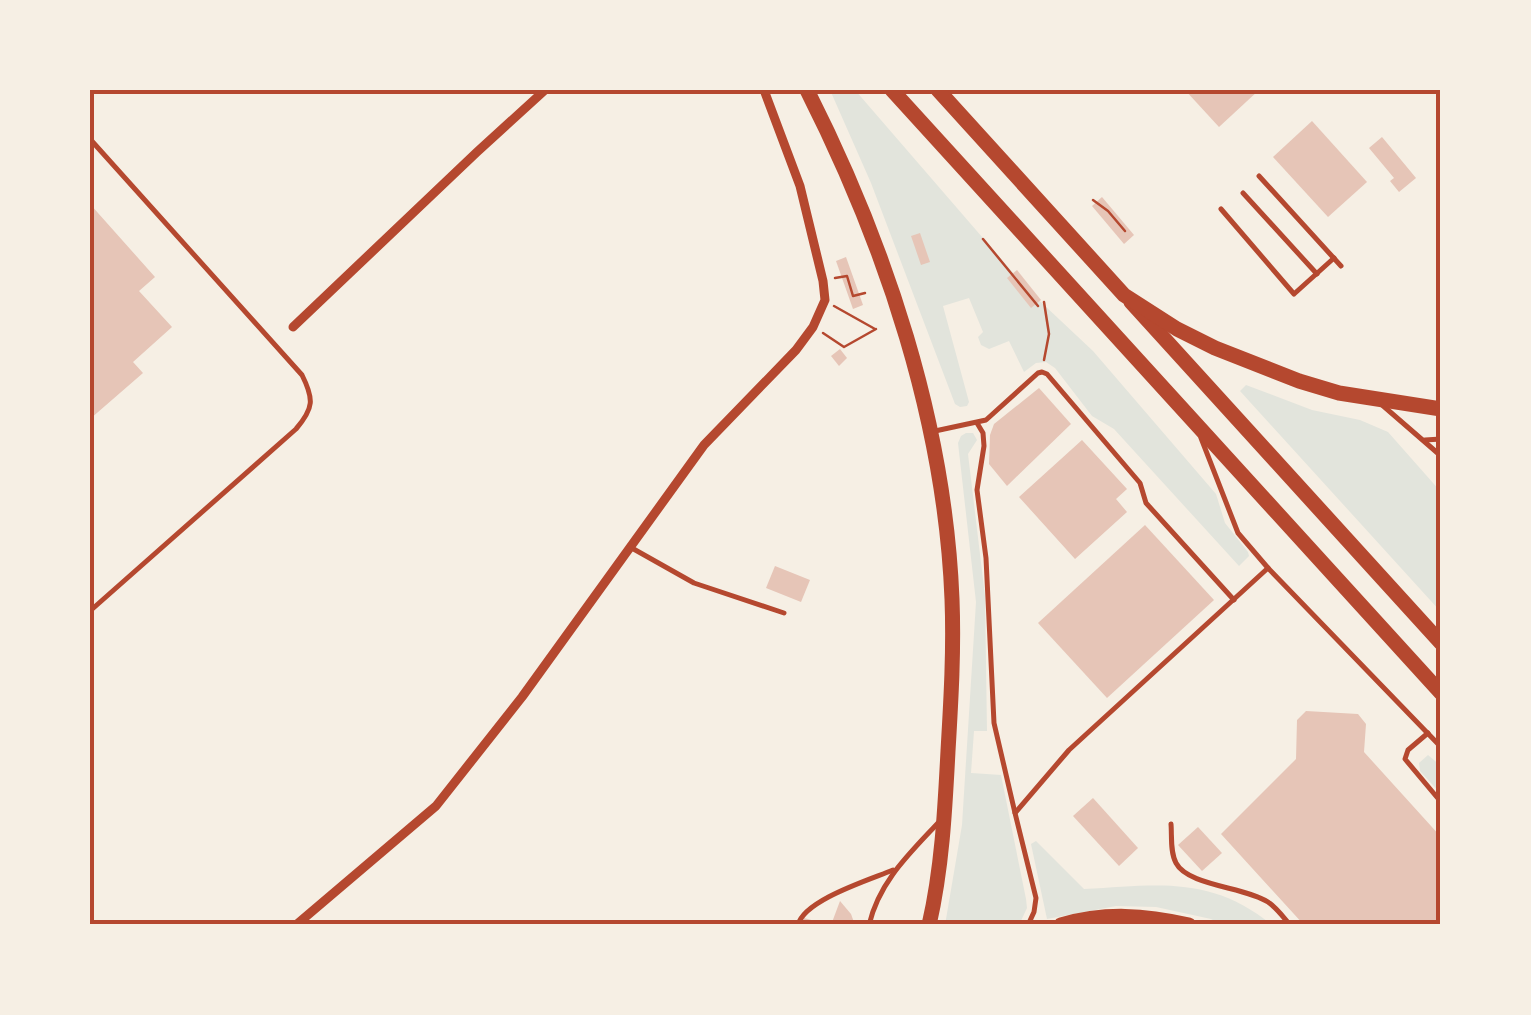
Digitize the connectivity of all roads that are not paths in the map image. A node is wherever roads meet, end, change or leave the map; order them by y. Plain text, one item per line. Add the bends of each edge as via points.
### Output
1 (545, 90) edge
2 (764, 90) edge
3 (807, 90) edge
4 (892, 90) edge
5 (938, 90) edge
6 (90, 139) edge
7 (1260, 176) dead end
8 (1244, 194) dead end
9 (1221, 209) dead end
10 (1334, 258) junction
11 (1341, 266) dead end
12 (1317, 274) junction
13 (1124, 295) junction
14 (294, 327) dead end
15 (1375, 399) junction
16 (1441, 410) edge
17 (1194, 422) junction
18 (977, 423) junction
19 (930, 432) junction
20 (1441, 439) edge
21 (1425, 440) junction
22 (1441, 456) edge
23 (630, 547) junction
24 (1268, 568) junction
25 (1234, 600) junction
26 (90, 611) edge
27 (784, 614) dead end
28 (1441, 643) edge
29 (1441, 693) edge
30 (1428, 733) junction
31 (1441, 746) edge
32 (1441, 802) edge
33 (1015, 813) junction
34 (944, 817) junction
35 (1171, 824) dead end
36 (895, 869) junction
37 (296, 925) edge
38 (798, 925) edge
39 (869, 925) edge
40 (929, 925) edge
41 (1028, 925) edge
42 (1061, 925) edge
43 (1190, 925) edge
44 (1290, 925) edge

1 - 14 street
2 - 23 street via 800,186 825,300 796,350 704,445
3 - 19 main road via 866,220
4 - 17 main road
5 - 13 main road
6 - 26 lane via 302,375 311,404 296,430
7 - 10 lane
8 - 12 lane
9 - 12 lane via 1294,294
10 - 11 lane
10 - 12 lane
13 - 15 main road via 1241,359
13 - 28 main road
15 - 16 main road
15 - 21 lane
17 - 24 lane via 1238,533
17 - 29 main road
18 - 19 lane
18 - 25 lane via 1038,372 1048,374 1140,483 1146,504
18 - 33 lane via 984,446 977,490 994,723
19 - 34 main road via 952,596
20 - 21 lane
21 - 22 lane
23 - 27 lane via 694,583
23 - 37 street via 436,806
24 - 25 lane
24 - 30 lane
25 - 33 lane via 1070,750
30 - 31 lane
30 - 32 lane via 1405,759
33 - 41 lane via 1036,898
34 - 36 lane
34 - 40 main road
35 - 44 lane via 1176,866 1257,896
36 - 38 lane via 816,904
36 - 39 lane
42 - 43 main road via 1129,915

